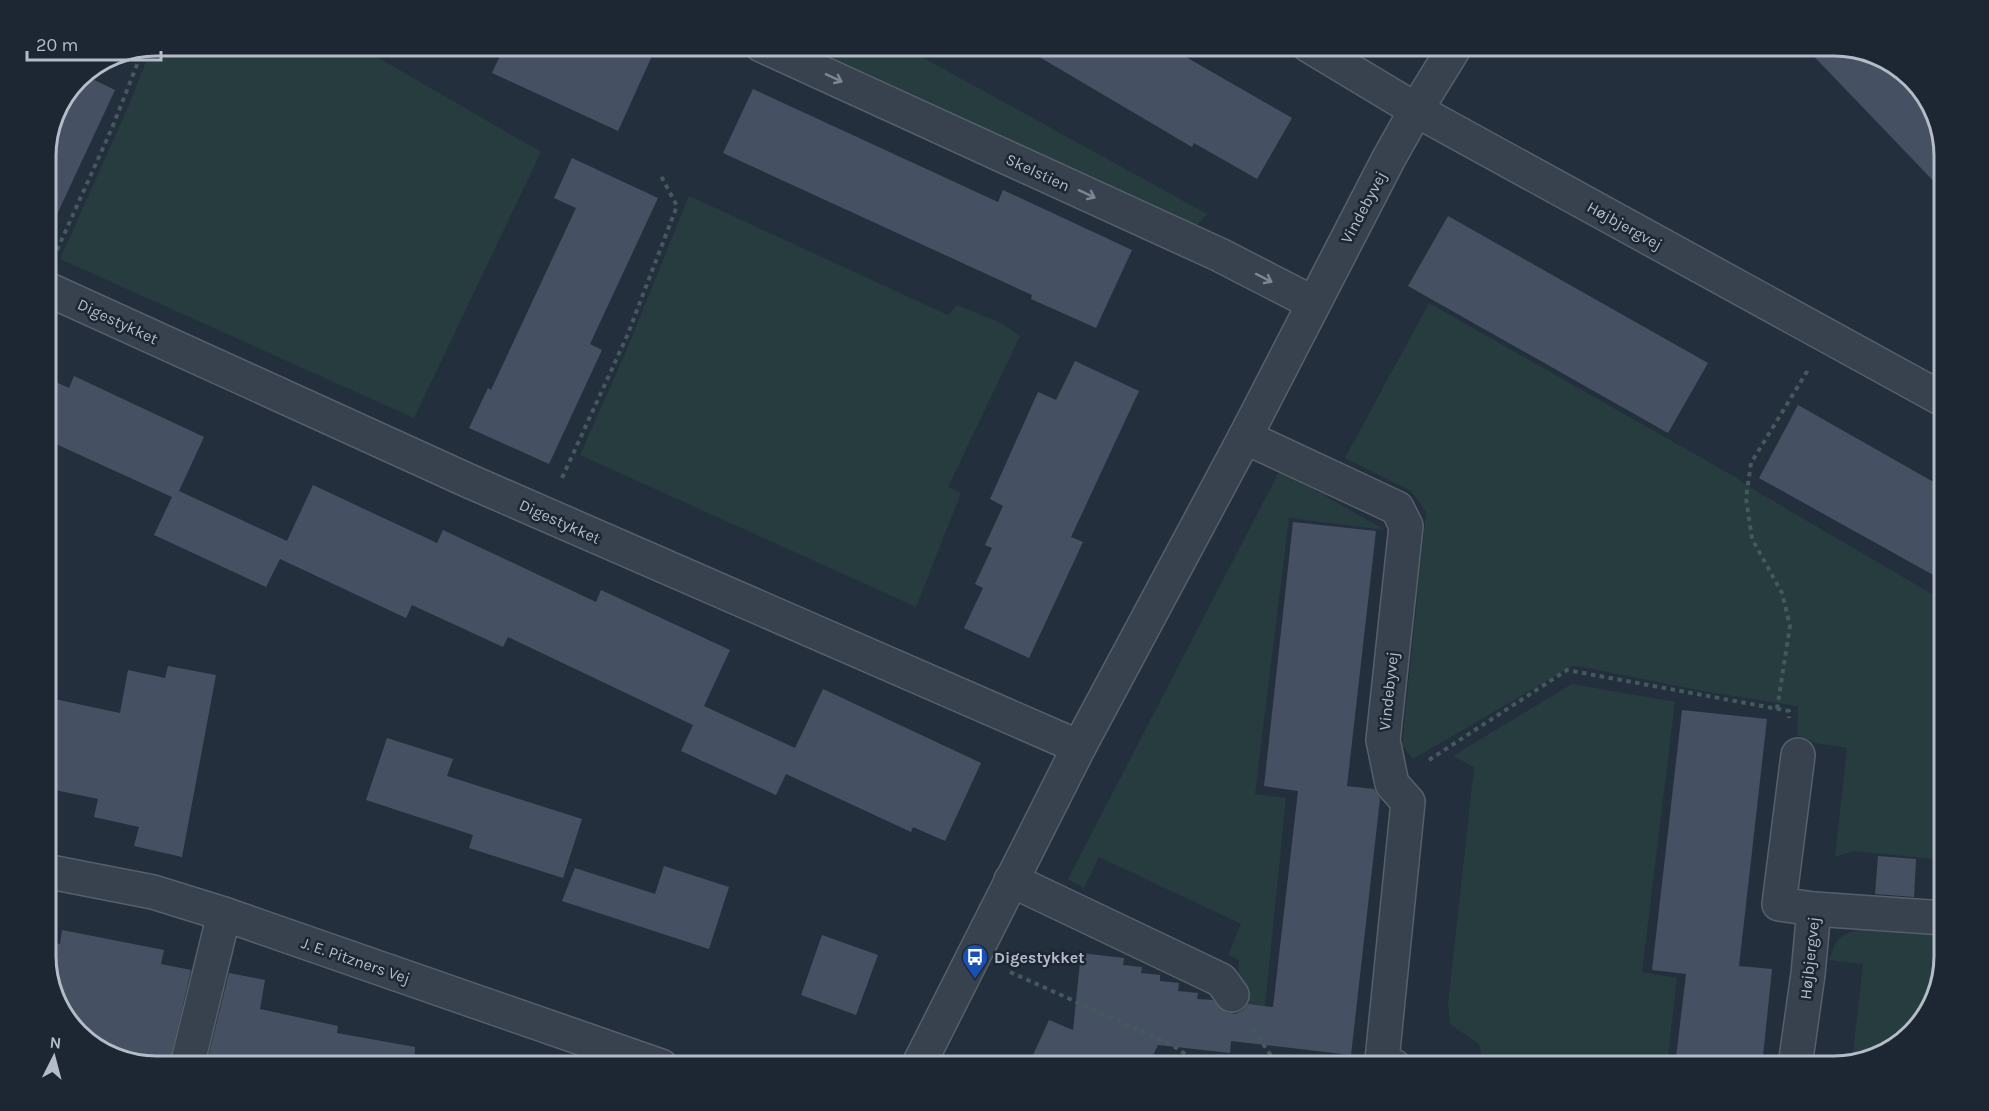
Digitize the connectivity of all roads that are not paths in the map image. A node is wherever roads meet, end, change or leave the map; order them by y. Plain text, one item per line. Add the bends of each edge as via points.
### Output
1 (785, 56) edge
2 (1326, 56) edge
3 (1449, 56) edge
4 (1416, 110) junction
5 (56, 276) edge
6 (1313, 303) junction
7 (1933, 394) edge
8 (1245, 437) junction
9 (1079, 747) junction
10 (1798, 755) road end
11 (56, 873) edge
12 (1011, 880) junction
13 (1814, 909) junction
14 (224, 914) junction
15 (1934, 917) edge
16 (1232, 995) dead end
17 (189, 1056) edge
18 (632, 1056) edge
19 (923, 1056) edge
20 (1382, 1056) edge
21 (1796, 1056) edge

1 -> 6 street, Skelstien via 1220,255
2 - 4 street, Højbjergvej
3 - 4 street, Vindebyvej
4 - 6 street, Vindebyvej
4 - 7 street, Højbjergvej
5 - 9 street, Digestykket via 545,515
6 - 8 street, Vindebyvej
8 - 9 street, Vindebyvej
8 - 20 street, Vindebyvej via 1397,508 1406,526 1383,740 1392,784 1408,802
9 - 12 street, Vindebyvej
10 - 13 street via 1779,904
11 - 14 street, J. E. Pitzners Vej via 153,892
12 - 16 street via 1221,980
12 - 19 street, Vindebyvej
13 - 15 street, Højbjergvej
13 - 21 street, Højbjergvej
14 - 17 street
14 - 18 street, J. E. Pitzners Vej

